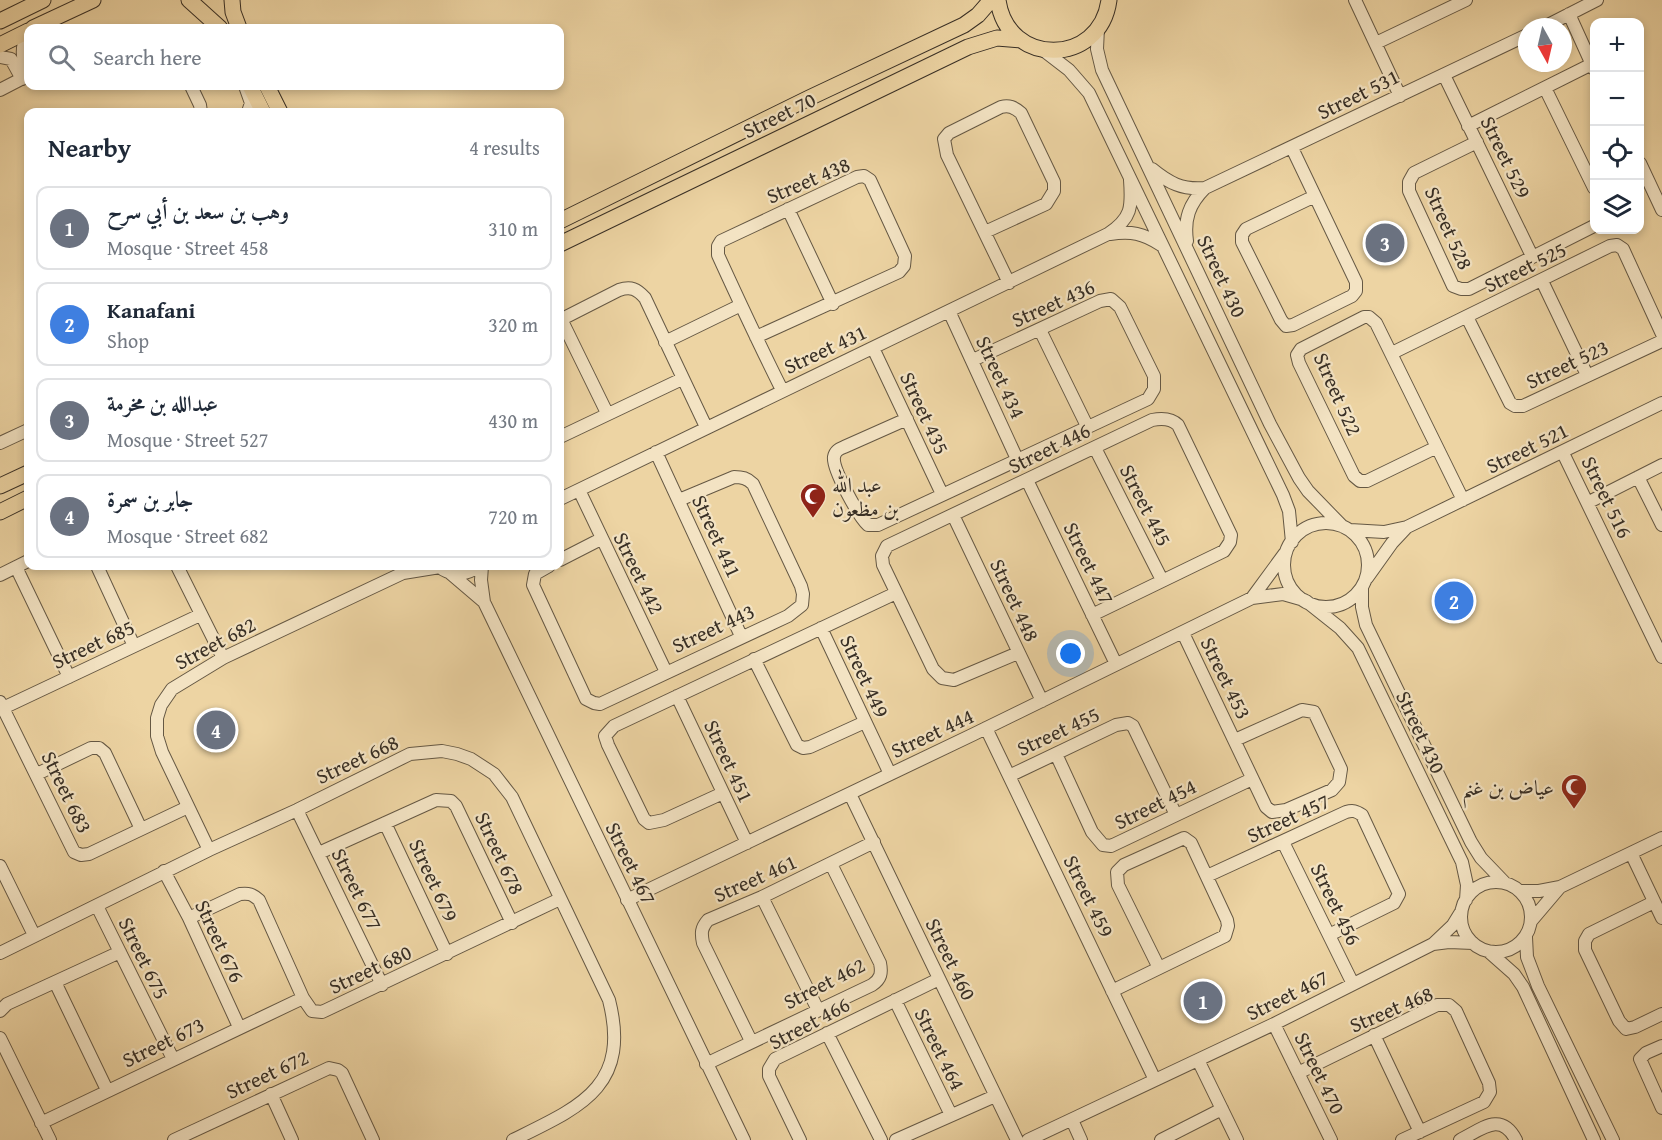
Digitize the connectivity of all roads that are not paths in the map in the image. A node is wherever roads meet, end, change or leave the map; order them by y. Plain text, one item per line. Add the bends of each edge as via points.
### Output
1 (43, 0) edge
2 (93, 0) edge
3 (189, 0) edge
4 (232, 0) edge
5 (991, 0) edge
6 (998, 0) edge
7 (1116, 0) edge
8 (1355, 0) edge
9 (1466, 0) edge
10 (1597, 0) edge
11 (1450, 4) edge
12 (1104, 14) edge
13 (1569, 15) junction
14 (1563, 18) edge
15 (0, 21) edge
16 (42, 24) edge
17 (216, 24) edge
18 (238, 24) edge
19 (24, 33) edge
20 (1518, 39) edge
21 (1021, 40) junction
22 (24, 42) edge
23 (1376, 43) junction
24 (0, 45) edge
25 (1043, 50) junction
26 (0, 57) edge
27 (1590, 60) edge
28 (24, 65) edge
29 (1590, 68) edge
30 (24, 74) edge
31 (1444, 75) junction
32 (24, 77) edge
33 (1545, 88) junction
34 (0, 90) edge
35 (193, 90) edge
36 (246, 90) edge
37 (252, 90) edge
38 (269, 90) edge
39 (1400, 96) junction
40 (202, 108) edge
41 (249, 108) edge
42 (261, 108) edge
43 (278, 108) edge
44 (1468, 126) junction
45 (1477, 142) junction
46 (1292, 148) junction
47 (1148, 165) junction
48 (1644, 172) edge
49 (1130, 180) junction
50 (1590, 180) edge
51 (1205, 188) junction
52 (1315, 196) junction
53 (788, 209) junction
54 (1662, 210) edge
55 (564, 219) edge
56 (1590, 228) edge
57 (985, 232) junction
58 (1108, 234) junction
59 (564, 242) edge
60 (1161, 245) junction
61 (1188, 248) junction
62 (1532, 256) junction
63 (1542, 280) junction
64 (1009, 283) junction
65 (833, 304) junction
66 (741, 305) junction
67 (949, 311) junction
68 (1467, 317) junction
69 (564, 318) edge
70 (564, 328) edge
71 (1040, 330) junction
72 (1662, 334) edge
73 (756, 337) junction
74 (1662, 341) edge
75 (665, 342) junction
76 (873, 348) junction
77 (1392, 353) junction
78 (973, 360) junction
79 (1587, 375) junction
80 (682, 379) junction
81 (782, 390) junction
82 (1662, 403) edge
83 (608, 413) junction
84 (906, 419) junction
85 (1087, 426) junction
86 (706, 427) junction
87 (24, 432) edge
88 (564, 434) edge
89 (0, 443) edge
90 (1437, 447) junction
91 (1095, 448) junction
92 (656, 452) junction
93 (1563, 453) junction
94 (1017, 459) junction
95 (1662, 465) edge
96 (24, 472) edge
97 (1638, 477) junction
98 (1027, 480) junction
99 (2, 485) edge
100 (579, 490) junction
101 (942, 494) junction
102 (564, 497) edge
103 (24, 500) edge
104 (679, 500) junction
105 (1463, 500) junction
106 (1589, 502) junction
107 (0, 512) edge
108 (953, 515) junction
109 (1662, 525) edge
110 (1407, 527) junction
111 (1346, 528) junction
112 (601, 538) junction
113 (1289, 546) junction
114 (564, 558) edge
115 (24, 563) edge
116 (16, 567) junction
117 (99, 570) edge
118 (179, 570) edge
119 (404, 570) edge
120 (445, 570) edge
121 (452, 570) edge
122 (471, 570) edge
123 (480, 570) edge
124 (542, 570) edge
125 (0, 575) edge
126 (1162, 580) junction
127 (1364, 583) junction
128 (896, 593) junction
129 (1252, 598) junction
130 (1305, 600) junction
131 (484, 602) junction
132 (200, 615) junction
133 (1092, 615) junction
134 (821, 628) junction
135 (1183, 633) junction
136 (741, 636) junction
137 (134, 646) junction
138 (1018, 653) junction
139 (1662, 657) edge
140 (223, 658) junction
141 (754, 659) junction
142 (1116, 664) junction
143 (666, 672) junction
144 (69, 677) junction
145 (677, 696) junction
146 (1042, 701) junction
147 (2, 705) edge
148 (865, 722) junction
149 (986, 728) junction
150 (1235, 740) junction
151 (1056, 754) junction
152 (37, 774) junction
153 (890, 774) junction
154 (1009, 776) junction
155 (1252, 779) junction
156 (723, 793) junction
157 (850, 794) junction
158 (188, 807) junction
159 (297, 810) junction
160 (1176, 815) junction
161 (385, 823) junction
162 (141, 829) junction
163 (1662, 838) edge
164 (874, 842) junction
165 (1283, 842) junction
166 (747, 843) junction
167 (209, 849) junction
168 (319, 853) junction
169 (1631, 853) junction
170 (831, 864) junction
171 (0, 866) edge
172 (164, 872) junction
173 (1207, 876) junction
174 (1505, 883) junction
175 (4, 887) edge
176 (1560, 887) junction
177 (1520, 891) junction
178 (762, 897) junction
179 (560, 899) junction
180 (627, 900) junction
181 (1466, 900) junction
182 (1654, 902) junction
183 (97, 906) junction
184 (1461, 912) junction
185 (189, 918) junction
186 (1662, 918) edge
187 (1532, 920) junction
188 (512, 923) junction
189 (34, 935) junction
190 (1329, 935) junction
191 (1526, 937) junction
192 (1432, 944) junction
193 (1473, 944) junction
194 (1488, 951) junction
195 (120, 952) junction
196 (0, 953) edge
197 (447, 954) junction
198 (1159, 968) junction
199 (939, 979) junction
200 (55, 982) junction
201 (1353, 984) junction
202 (382, 985) junction
203 (1113, 991) junction
204 (303, 998) junction
205 (895, 1000) junction
206 (818, 1010) junction
207 (0, 1011) edge
208 (1662, 1014) edge
209 (1274, 1024) junction
210 (239, 1027) junction
211 (827, 1033) junction
212 (1374, 1035) junction
213 (0, 1038) edge
214 (751, 1041) junction
215 (1662, 1046) edge
216 (172, 1059) junction
217 (1198, 1060) junction
218 (706, 1064) junction
219 (1298, 1073) junction
220 (1155, 1080) junction
221 (107, 1090) junction
222 (271, 1094) junction
223 (995, 1096) junction
224 (1662, 1108) edge
225 (1222, 1109) junction
226 (951, 1115) junction
227 (1072, 1120) junction
228 (41, 1123) junction
229 (201, 1127) junction
230 (1420, 1132) junction
231 (50, 1140) edge
232 (174, 1140) edge
233 (207, 1140) edge
234 (292, 1140) edge
235 (372, 1140) edge
236 (513, 1140) edge
237 (744, 1140) edge
238 (800, 1140) edge
239 (881, 1140) edge
240 (896, 1140) edge
241 (1017, 1140) edge
242 (1028, 1140) edge
243 (1081, 1140) edge
244 (1161, 1140) edge
245 (1237, 1140) edge
246 (1331, 1140) edge
247 (1402, 1140) edge
248 (1460, 1140) edge
249 (1516, 1140) edge
250 (1594, 1140) edge
251 (1613, 1140) edge

1 - 15 main road
2 - 16 main road
3 - 17 main road
4 - 18 main road
5 - 55 main road, Street 70 via 964,25
6 - 21 main road via 1005,23
7 - 12 main road
8 - 23 street
9 - 11 street
10 - 13 street
11 - 23 street
12 - 25 main road via 1083,42 1064,50
12 - 47 street, Street 430 via 1097,49 1099,62
13 - 14 street
13 - 27 street
19 - 24 main road
20 - 31 street, Street 531
21 - 25 main road
21 - 59 main road, Street 70 via 997,38 968,47
22 - 28 street
23 - 39 street
25 - 49 street, Street 430 via 1069,70 1089,93
26 - 30 street via 11,59
29 - 33 street
31 - 39 street, Street 531
31 - 44 street, Street 529
32 - 34 street
33 - 44 street
33 - 50 street
35 - 40 street
36 - 41 street
37 - 42 main road
38 - 43 main road
39 - 46 street, Street 531
44 - 45 street, Street 529
45 - 62 street, Street 529
45 - 62 street, Street 528 via 1414,173 1409,182 1409,191 1453,286 1469,289
46 - 51 street, Street 531
46 - 52 street
47 - 51 street, Street 531 via 1175,186
47 - 61 street, Street 430
48 - 54 street
49 - 58 street, Street 431 via 1132,203 1128,215
49 - 60 street, Street 430
51 - 61 street via 1190,207 1186,227
52 - 52 street via 1356,282 1356,291 1286,326 1246,252 1242,235
53 - 65 street
53 - 65 street, Street 438 via 857,177 870,180 904,256 904,266
53 - 66 street, Street 438 via 721,241 718,246 718,255
56 - 62 street, Street 528
57 - 57 street via 947,155 944,139 949,133 1008,106 1021,113 1054,182 1054,191 1046,204
57 - 64 street
58 - 60 street, Street 431 via 1132,231
58 - 64 street, Street 431
60 - 113 street, Street 430 via 1283,495 1289,511
61 - 111 street, Street 430 via 1299,478
63 - 68 street, Street 525
63 - 72 street, Street 525 via 1617,245 1623,249
63 - 79 street
64 - 67 street, Street 431
65 - 73 street, Street 438
66 - 73 street, Street 438
66 - 75 street
67 - 76 street, Street 431
67 - 78 street, Street 434
68 - 77 street, Street 525
68 - 79 street, Street 523 via 1515,406 1523,406
69 - 75 street via 619,290 633,288 645,298
70 - 83 street
71 - 78 street, Street 436
71 - 85 street
71 - 85 street, Street 436 via 1112,299 1154,376 1154,389 1148,399
73 - 81 street, Street 438
74 - 79 street, Street 523
75 - 80 street
76 - 81 street, Street 431
76 - 84 street, Street 435
77 - 90 street, Street 522
77 - 90 street, Street 522 via 1376,323 1364,317 1301,349 1297,355 1354,477 1360,481
78 - 94 street, Street 434
80 - 83 street
80 - 86 street
81 - 86 street, Street 431
82 - 93 street, Street 521
83 - 88 street
84 - 101 street, Street 435
84 - 101 street, Street 436 via 837,451 837,472 868,525 878,525
85 - 94 street, Street 436
86 - 92 street, Street 431
87 - 89 street
90 - 105 street, Street 522
91 - 98 street, Street 446
91 - 126 street, Street 445
91 - 126 street, Street 446 via 1152,420 1169,420 1178,425 1232,535 1224,551
92 - 100 street, Street 431
92 - 104 street, Street 441
93 - 105 street, Street 521
93 - 106 street, Street 516
94 - 101 street, Street 436
95 - 97 street
96 - 99 main road
97 - 106 street
97 - 109 street
98 - 108 street, Street 446
98 - 133 street, Street 447
100 - 102 street, Street 431
100 - 112 street, Street 442
103 - 107 main road
104 - 136 street, Street 441
104 - 136 street, Street 443 via 734,477 748,480 801,586 802,605 794,613
105 - 110 street, Street 521
106 - 139 street, Street 516
108 - 128 street, Street 446 via 884,550 883,565
108 - 138 street, Street 448
110 - 111 street, Street 521 via 1384,532
110 - 127 street, Street 521
111 - 113 street via 1326,523 1310,526
111 - 127 street via 1366,552
112 - 114 street
112 - 143 street, Street 442
113 - 129 street, Street 444
113 - 130 street via 1287,578
115 - 116 street
116 - 125 street
116 - 144 street
117 - 137 street
118 - 132 street
119 - 140 street, Street 682
120 - 131 street, Street 467
121 - 122 street, Street 682
123 - 131 street, Street 467
124 - 143 street, Street 443 via 535,574 532,585 586,699 600,704
126 - 133 street, Street 446
127 - 130 street via 1352,597 1333,606
127 - 174 street, Street 430 via 1362,607 1366,625 1453,806 1482,858
128 - 134 street
128 - 138 street, Street 446 via 933,669 942,678 954,680
129 - 130 street, Street 444 via 1282,594
129 - 135 street, Street 444
130 - 181 street, Street 430 via 1358,648 1462,862
131 - 180 street, Street 467
132 - 137 street, Street 685
132 - 140 street
133 - 142 street, Street 447
134 - 141 street
134 - 148 street, Street 449
135 - 142 street, Street 444
135 - 150 street, Street 453
136 - 143 street, Street 443
137 - 144 street, Street 685
138 - 146 street, Street 448
140 - 158 street, Street 682 via 172,689 157,718 162,752
141 - 145 street
141 - 148 street via 797,745 810,747
142 - 146 street, Street 444
144 - 147 street, Street 685
145 - 156 street, Street 451
145 - 156 street via 614,726 605,736 608,745 649,823
146 - 149 street, Street 444
147 - 152 street, Street 683
148 - 153 street, Street 449
149 - 153 street, Street 444
149 - 154 street, Street 459
150 - 155 street, Street 453
150 - 155 street, Street 453 via 1309,710 1314,712 1341,769 1339,782 1332,790 1279,812 1266,807
151 - 154 street, Street 455
151 - 160 street, Street 454 via 1092,832 1103,845 1111,846
151 - 160 street, Street 455 via 1128,723 1133,726
152 - 162 street, Street 683 via 77,854 89,854
152 - 162 street via 91,748 99,748 105,753
153 - 157 street, Street 444
154 - 203 street, Street 459
155 - 160 street, Street 454
156 - 166 street, Street 451
157 - 164 street, Street 460
157 - 166 street, Street 444
158 - 162 street, Street 683
158 - 167 street, Street 682
159 - 167 street, Street 668
159 - 168 street, Street 677
159 - 179 street, Street 668 via 410,754 457,754 485,767 503,783
161 - 168 street, Street 678
161 - 188 street, Street 678 via 436,800 451,801
161 - 197 street, Street 679
163 - 169 street
164 - 170 street, Street 461
164 - 199 street, Street 460
165 - 173 street, Street 457
165 - 190 street, Street 456
165 - 190 street, Street 457 via 1346,812 1353,810 1362,815 1399,894 1394,903
166 - 180 street, Street 444
167 - 172 street, Street 668
168 - 202 street, Street 677
169 - 176 street
169 - 182 street
170 - 178 street, Street 461
170 - 206 street, Street 462 via 880,963 881,975 872,985
171 - 175 street
172 - 183 street, Street 668
172 - 185 street, Street 676
173 - 198 street via 1227,920 1226,936
173 - 198 street via 1191,843 1184,838 1124,865 1117,872 1118,885
174 - 177 street
174 - 181 street via 1487,883
175 - 189 street
176 - 177 street
176 - 187 street
177 - 187 street via 1527,900
178 - 206 street
178 - 214 street, Street 461 via 708,920 701,930 703,943
179 - 188 street, Street 680
179 - 236 street, Street 668 via 609,1000 615,1035 613,1055 608,1070 588,1098
180 - 218 street, Street 467
181 - 184 street
182 - 186 street
182 - 208 street via 1588,934 1585,950 1626,1029
183 - 189 street, Street 668
183 - 195 street, Street 675
184 - 192 street, Street 467
184 - 193 street via 1466,935
185 - 204 street, Street 680 via 240,894 253,895 259,900
185 - 210 street, Street 676
187 - 191 street
188 - 197 street, Street 680
189 - 196 street, Street 668
190 - 201 street, Street 456
191 - 194 street via 1513,948
191 - 251 street via 1534,977
192 - 193 street, Street 467
192 - 201 street, Street 467
193 - 194 street
194 - 250 street via 1523,987
195 - 200 street
195 - 216 street, Street 675
197 - 202 street, Street 680
198 - 203 street
199 - 205 street, Street 466
199 - 223 street, Street 460
200 - 207 street
200 - 221 street
201 - 209 street, Street 467
202 - 204 street, Street 680 via 322,1012 312,1011
203 - 220 street, Street 459
204 - 210 street, Street 673
205 - 211 street, Street 466
205 - 226 street, Street 464
206 - 214 street, Street 462
209 - 217 street, Street 467
209 - 219 street, Street 470
210 - 216 street, Street 673
211 - 238 street, Street 466 via 775,1059 769,1069
211 - 239 street
212 - 219 street, Street 468
212 - 230 street
212 - 230 street, Street 468 via 1437,1005 1449,1005 1456,1011 1490,1092 1484,1102
213 - 228 street
214 - 218 street, Street 462
215 - 224 street via 1640,1059
216 - 221 street, Street 673
217 - 220 street, Street 467
217 - 225 street
218 - 237 street, Street 467
219 - 246 street, Street 470
220 - 227 street, Street 467
221 - 228 street, Street 673
222 - 229 street, Street 672
222 - 234 street
222 - 235 street, Street 672 via 324,1069 338,1070
223 - 226 street
223 - 241 street, Street 460
225 - 244 street
225 - 245 street
226 - 240 street
227 - 242 street, Street 467
227 - 243 street
228 - 231 street
229 - 232 street, Street 672
229 - 233 street
230 - 247 street, Street 468
248 - 249 street via 1492,1125 1504,1124

